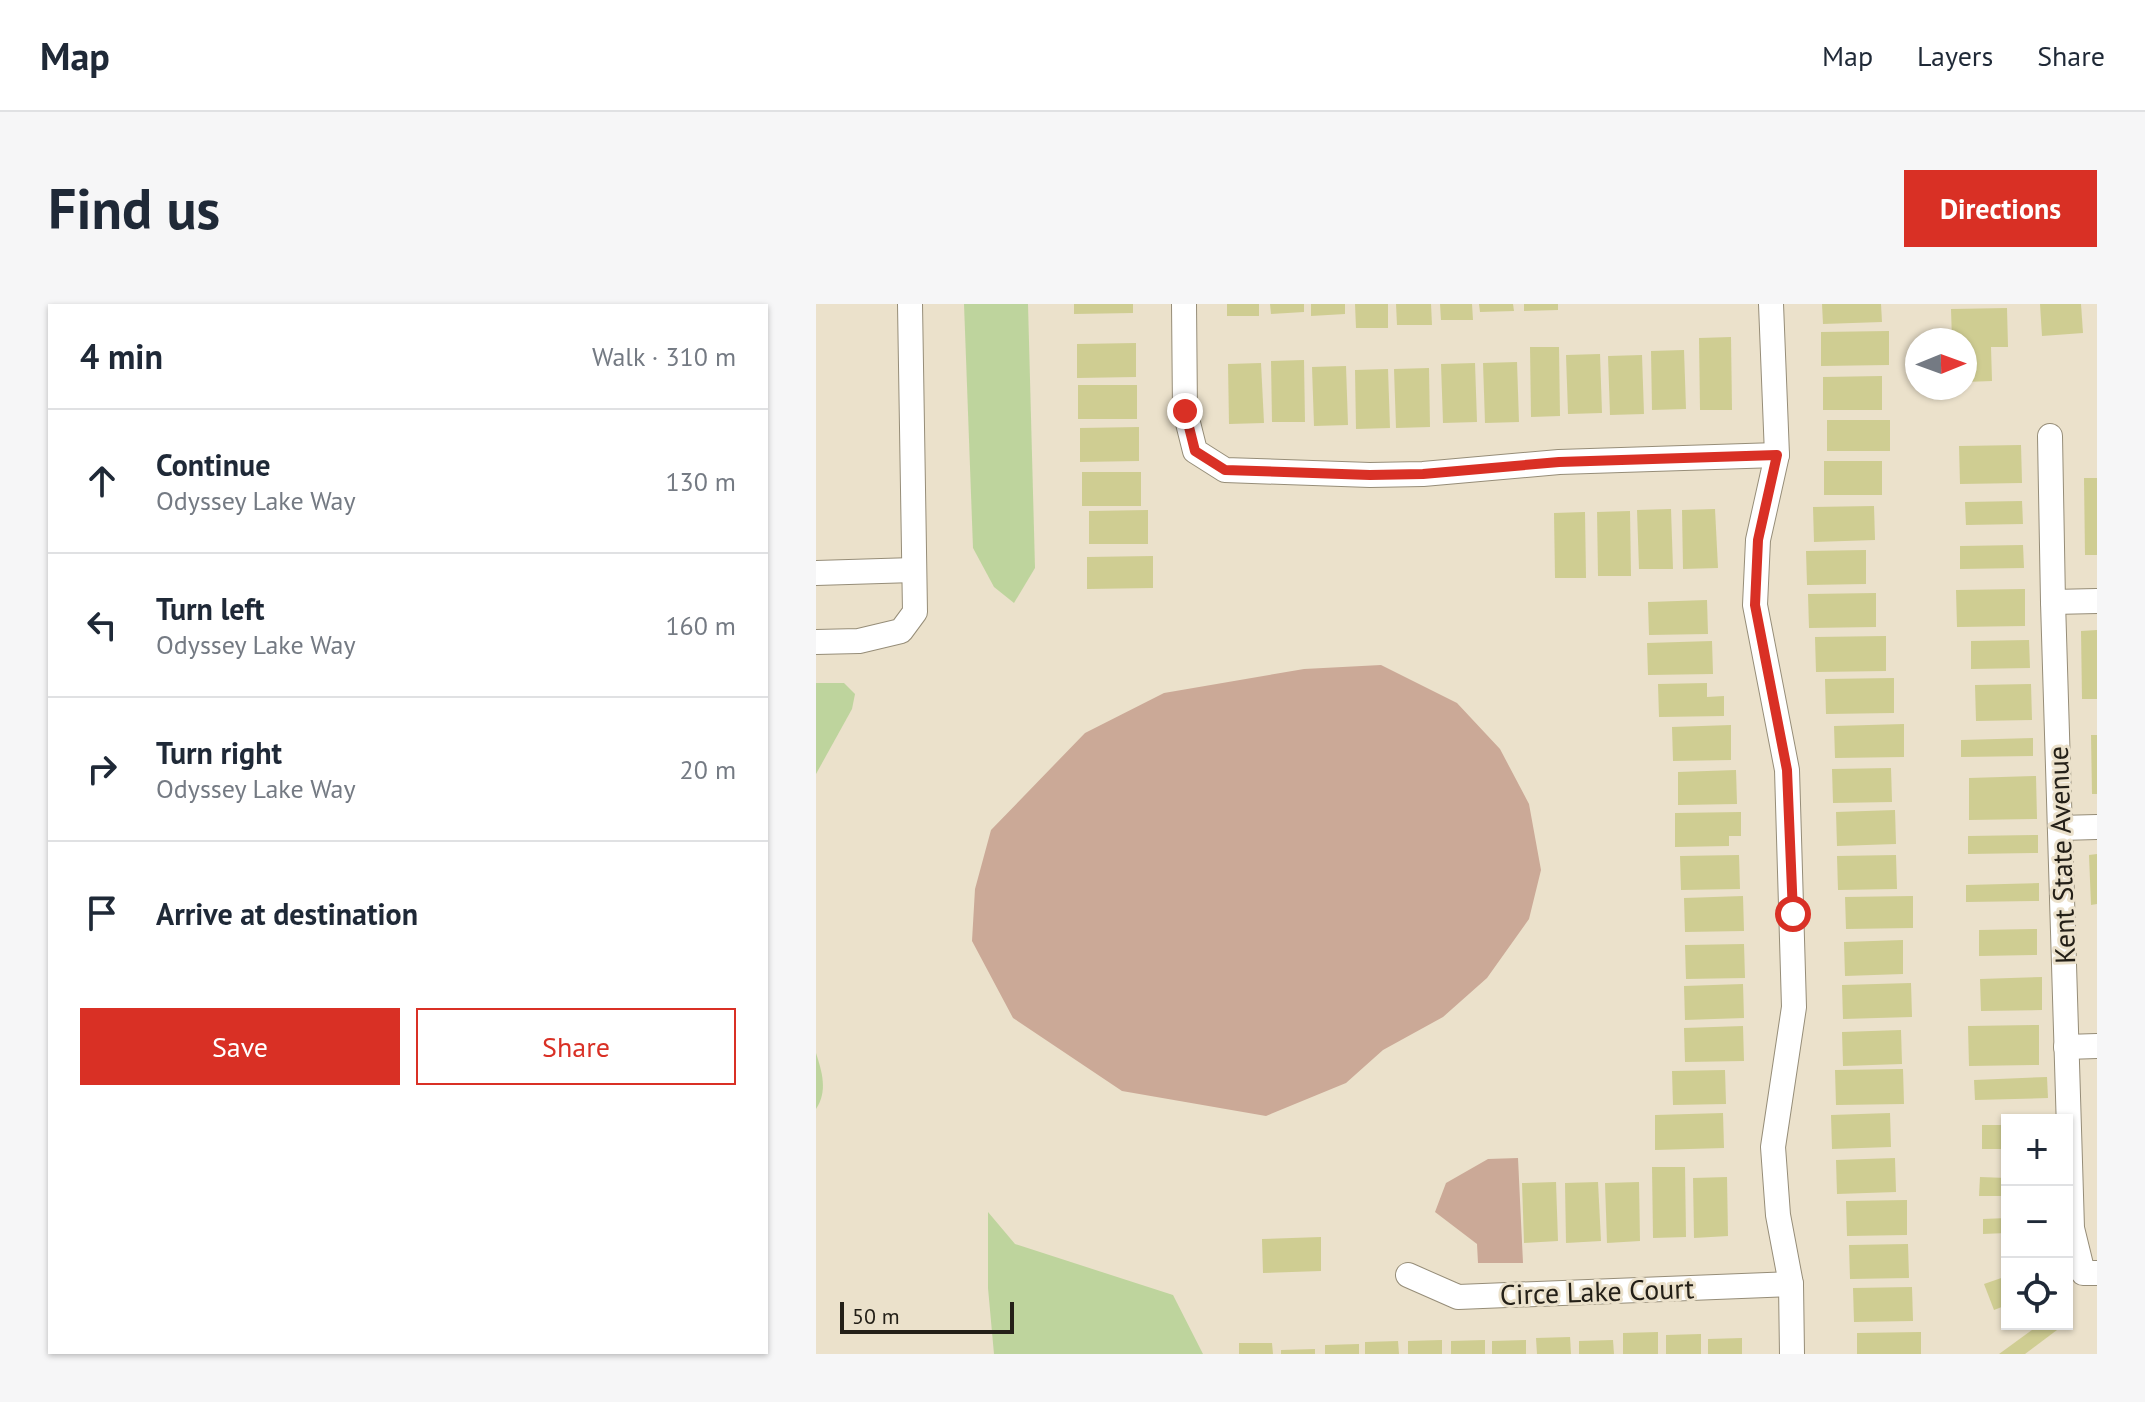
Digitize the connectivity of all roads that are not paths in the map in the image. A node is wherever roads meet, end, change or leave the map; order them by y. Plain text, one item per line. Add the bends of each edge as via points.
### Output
1 (910, 304) edge
2 (1184, 304) edge
3 (1771, 304) edge
4 (2050, 436) dead end
5 (1777, 455) junction
6 (914, 570) junction
7 (816, 573) edge
8 (2097, 601) edge
9 (2053, 602) junction
10 (816, 642) edge
11 (2097, 827) edge
12 (2060, 828) junction
13 (2097, 1046) edge
14 (2066, 1047) junction
15 (2090, 1273) edge
16 (1408, 1275) dead end
17 (1791, 1284) junction
18 (1792, 1354) edge

1 - 6 street
2 - 5 street via 1185,411 1195,451 1225,470 1423,474 1559,462
3 - 5 street
4 - 9 street, Kent State Avenue
5 - 17 street via 1758,540 1755,605 1787,770 1794,1007 1773,1147
6 - 7 street
6 - 10 street via 915,612 901,631 859,641
8 - 9 street
9 - 12 street, Kent State Avenue
11 - 12 street
12 - 14 street, Kent State Avenue
13 - 14 street
14 - 15 street, Kent State Avenue via 2072,1228
16 - 17 street, Circe Lake Court via 1458,1297
17 - 18 street

